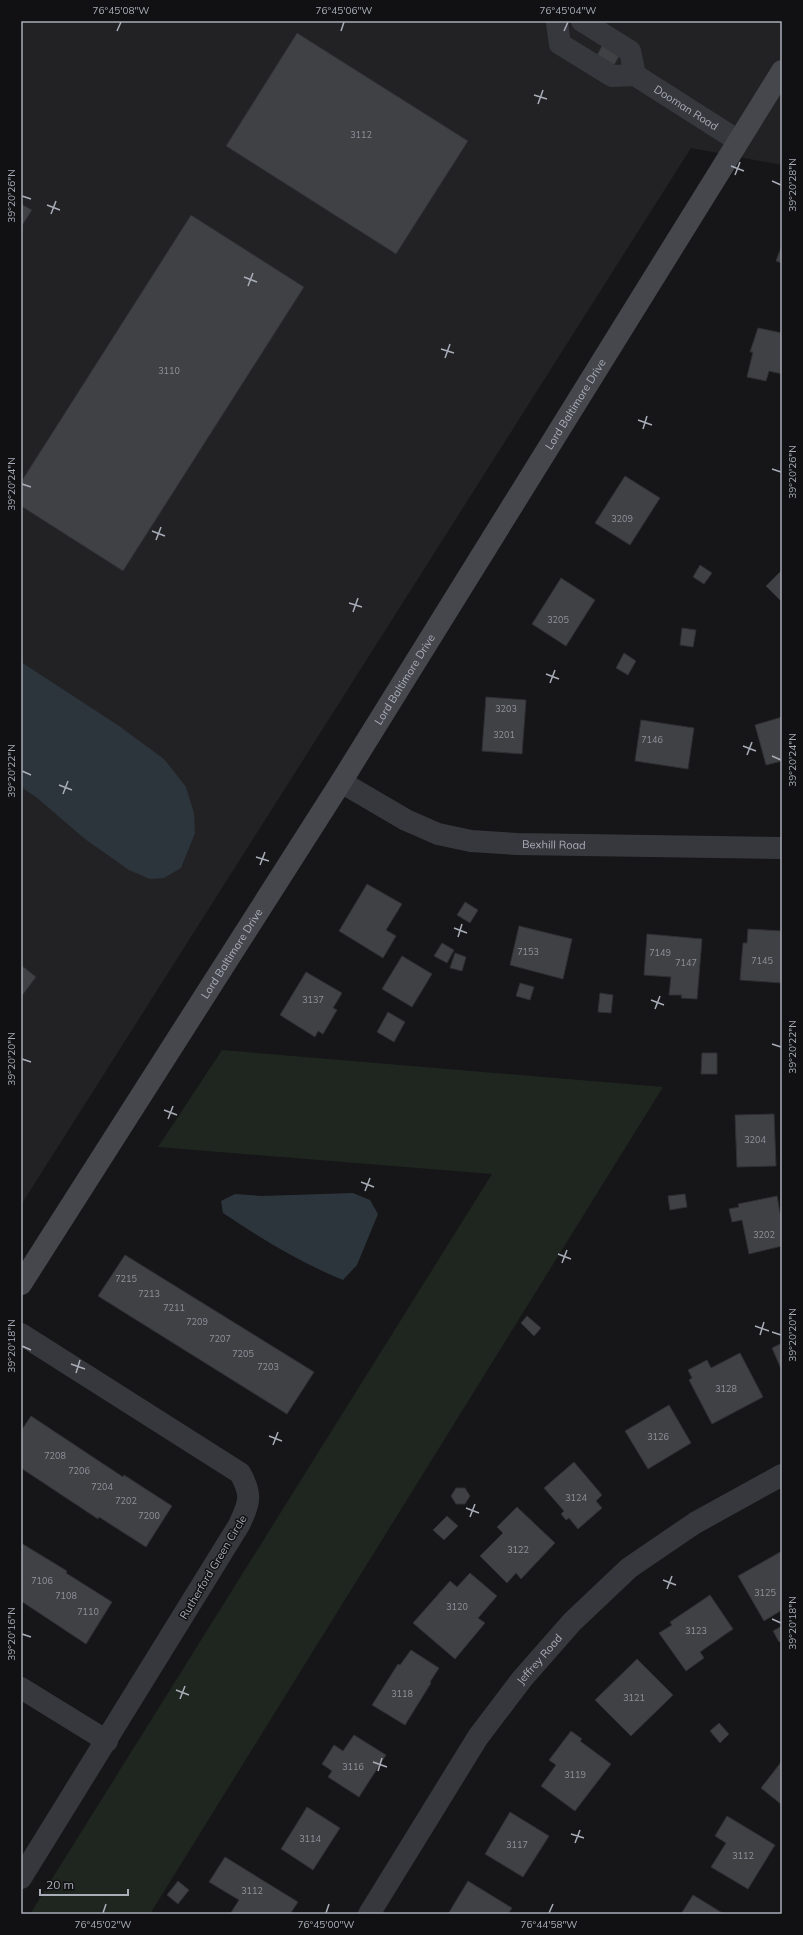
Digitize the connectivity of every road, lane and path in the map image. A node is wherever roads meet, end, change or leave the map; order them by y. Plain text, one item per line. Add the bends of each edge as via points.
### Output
1 (582, 21) edge
2 (559, 22) edge
3 (782, 71) edge
4 (635, 75) junction
5 (738, 140) junction
6 (341, 782) junction
7 (782, 848) edge
8 (21, 1284) edge
9 (21, 1334) edge
10 (782, 1475) edge
11 (21, 1688) edge
12 (107, 1741) junction
13 (21, 1878) edge
14 (369, 1914) edge

1 - 4 street via 630,51
2 - 4 street via 560,44 612,76
3 - 5 main road, Lord Baltimore Drive
4 - 5 street, Dooman Road
5 - 6 main road, Lord Baltimore Drive
6 - 7 street, Bexhill Road via 406,820 438,834 471,841
6 - 8 main road, Lord Baltimore Drive
9 - 12 street, Rutherford Green Circle via 240,1473 248,1487 248,1506 239,1526
10 - 14 street, Jeffrey Road via 695,1523 630,1568 572,1622 522,1679 478,1737
11 - 12 street
12 - 13 street, Rutherford Green Circle

